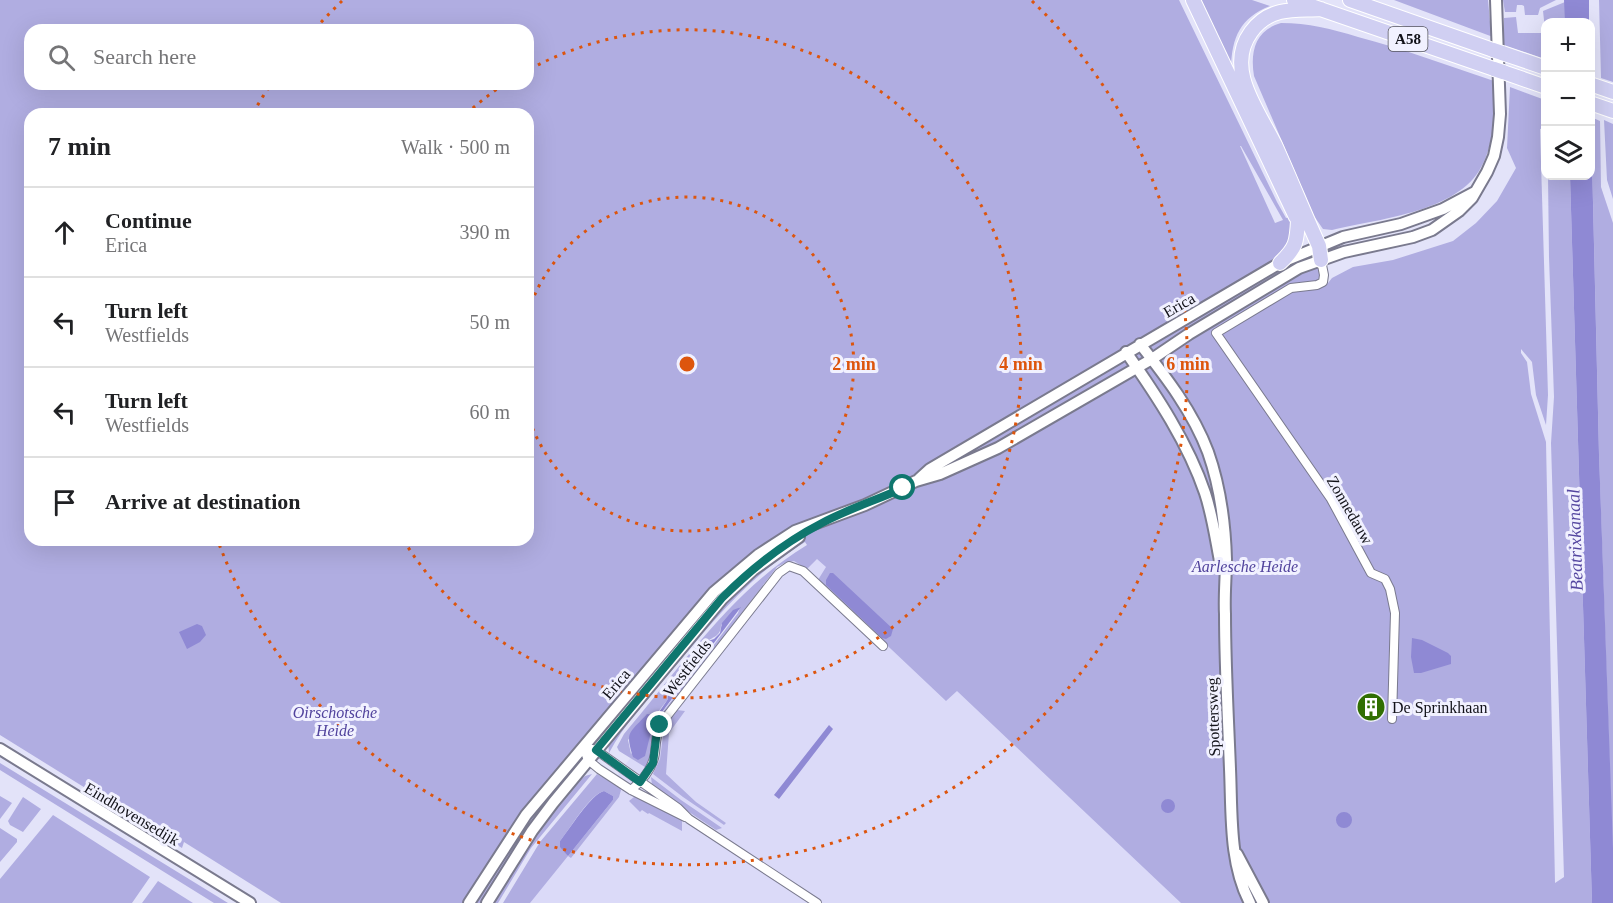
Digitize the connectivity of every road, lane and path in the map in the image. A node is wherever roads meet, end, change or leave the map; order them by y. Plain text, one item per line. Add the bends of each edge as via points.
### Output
1 (1193, 0) edge
2 (1294, 0) edge
3 (1350, 0) edge
4 (1362, 0) edge
5 (1496, 0) edge
6 (1321, 9) junction
7 (1384, 12) junction
8 (1541, 67) edge
9 (1541, 86) edge
10 (1595, 86) edge
11 (1610, 90) edge
12 (1595, 105) edge
13 (1610, 110) edge
14 (1475, 192) junction
15 (1298, 220) junction
16 (1317, 252) junction
17 (1280, 263) junction
18 (1140, 344) junction
19 (1126, 352) junction
20 (1152, 359) junction
21 (1137, 367) junction
22 (916, 481) junction
23 (822, 523) junction
24 (1224, 582) junction
25 (883, 646) dead end
26 (1392, 718) dead end
27 (583, 747) junction
28 (0, 749) edge
29 (596, 750) junction
30 (588, 760) junction
31 (640, 782) junction
32 (632, 790) junction
33 (689, 819) junction
34 (1235, 851) junction
35 (250, 903) edge
36 (468, 903) edge
37 (487, 903) edge
38 (817, 903) edge
39 (1250, 903) edge
40 (1263, 903) edge

1 - 15 highway
2 - 6 highway, A58
3 - 7 highway, A58
4 - 7 highway, A58
5 - 14 street, Erica via 1499,126 1494,156
6 - 9 highway, A58
6 - 16 highway, A58 via 1283,11 1265,18 1245,41 1241,67
7 - 8 highway, A58
10 - 11 highway
12 - 13 highway
14 - 16 street, Erica via 1443,210 1343,237
14 - 16 street, Erica via 1459,211 1432,230 1344,252
15 - 16 highway
15 - 17 highway via 1295,245
16 - 17 street, Erica
16 - 20 street, Erica via 1299,268
16 - 26 street, Zonnedauw via 1323,282 1291,288 1215,333 1331,499 1371,573 1385,579 1390,589 1395,613
17 - 18 street, Erica
18 - 19 street, Erica
18 - 20 street, Spottersweg
19 - 21 street, Spottersweg
19 - 22 street, Erica
20 - 21 street, Erica
20 - 24 street, Spottersweg via 1195,422 1214,469 1224,524
21 - 22 street, Erica via 998,448
21 - 24 street, Spottersweg via 1195,466 1215,530
22 - 23 street, Erica
23 - 27 street, Erica via 795,531 777,542 720,586
23 - 29 street, Erica via 780,549 722,598
24 - 34 street, Spottersweg
25 - 31 street, Westfields via 803,571 789,566 772,582 660,725 653,763
27 - 29 street
27 - 30 street
27 - 36 street, Erica via 515,828
28 - 35 street, Eindhovensedijk
29 - 30 street, Erica
29 - 31 street
30 - 32 street
30 - 37 street, Erica via 532,831
31 - 32 street, Westfields
31 - 33 street
32 - 33 street
33 - 38 street
34 - 39 street, Spottersweg via 1236,868
34 - 40 street, Spottersweg

